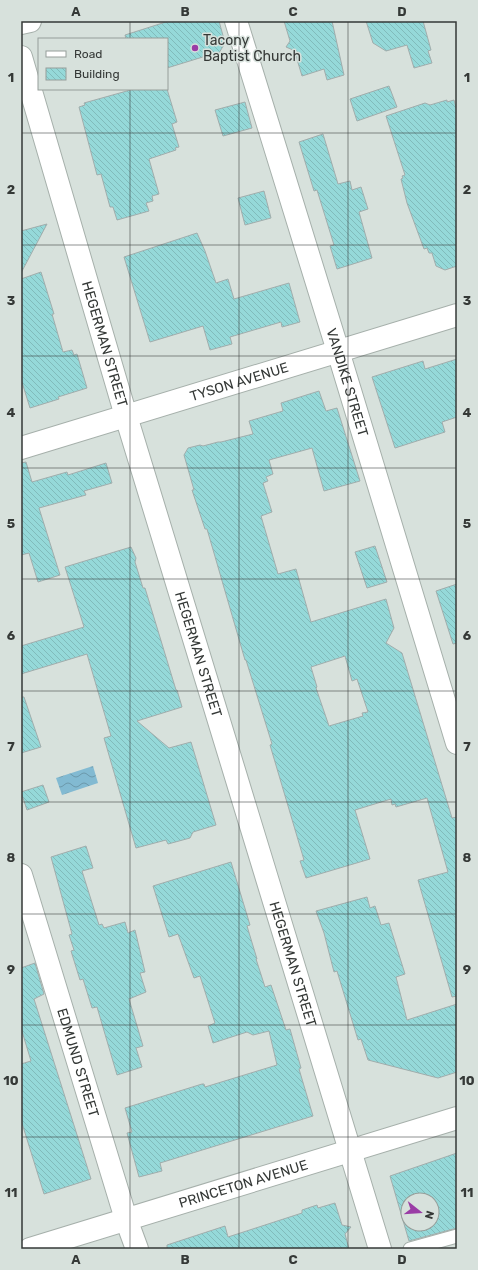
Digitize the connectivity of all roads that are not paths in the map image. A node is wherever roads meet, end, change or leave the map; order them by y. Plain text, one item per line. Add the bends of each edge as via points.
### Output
1 (30, 21) edge
2 (236, 21) edge
3 (21, 23) edge
4 (21, 57) edge
5 (457, 315) edge
6 (338, 351) junction
7 (126, 416) junction
8 (21, 448) edge
9 (457, 743) edge
10 (21, 875) edge
11 (457, 1118) edge
12 (350, 1150) junction
13 (126, 1220) junction
14 (457, 1236) edge
15 (30, 1249) edge
16 (137, 1249) edge
17 (380, 1249) edge
18 (410, 1249) edge

1 - 3 street
2 - 6 street, VANDIKE STREET
4 - 7 street, HEGERMAN STREET
5 - 6 street, TYSON AVENUE
6 - 7 street, TYSON AVENUE
6 - 9 street, VANDIKE STREET
7 - 8 street, TYSON AVENUE
7 - 12 street, HEGERMAN STREET
10 - 13 street, EDMUND STREET
11 - 12 street, PRINCETON AVENUE
12 - 13 street, PRINCETON AVENUE
12 - 17 street, HEGERMAN STREET
13 - 15 street, PRINCETON AVENUE
13 - 16 street, EDMUND STREET
14 - 18 lane

